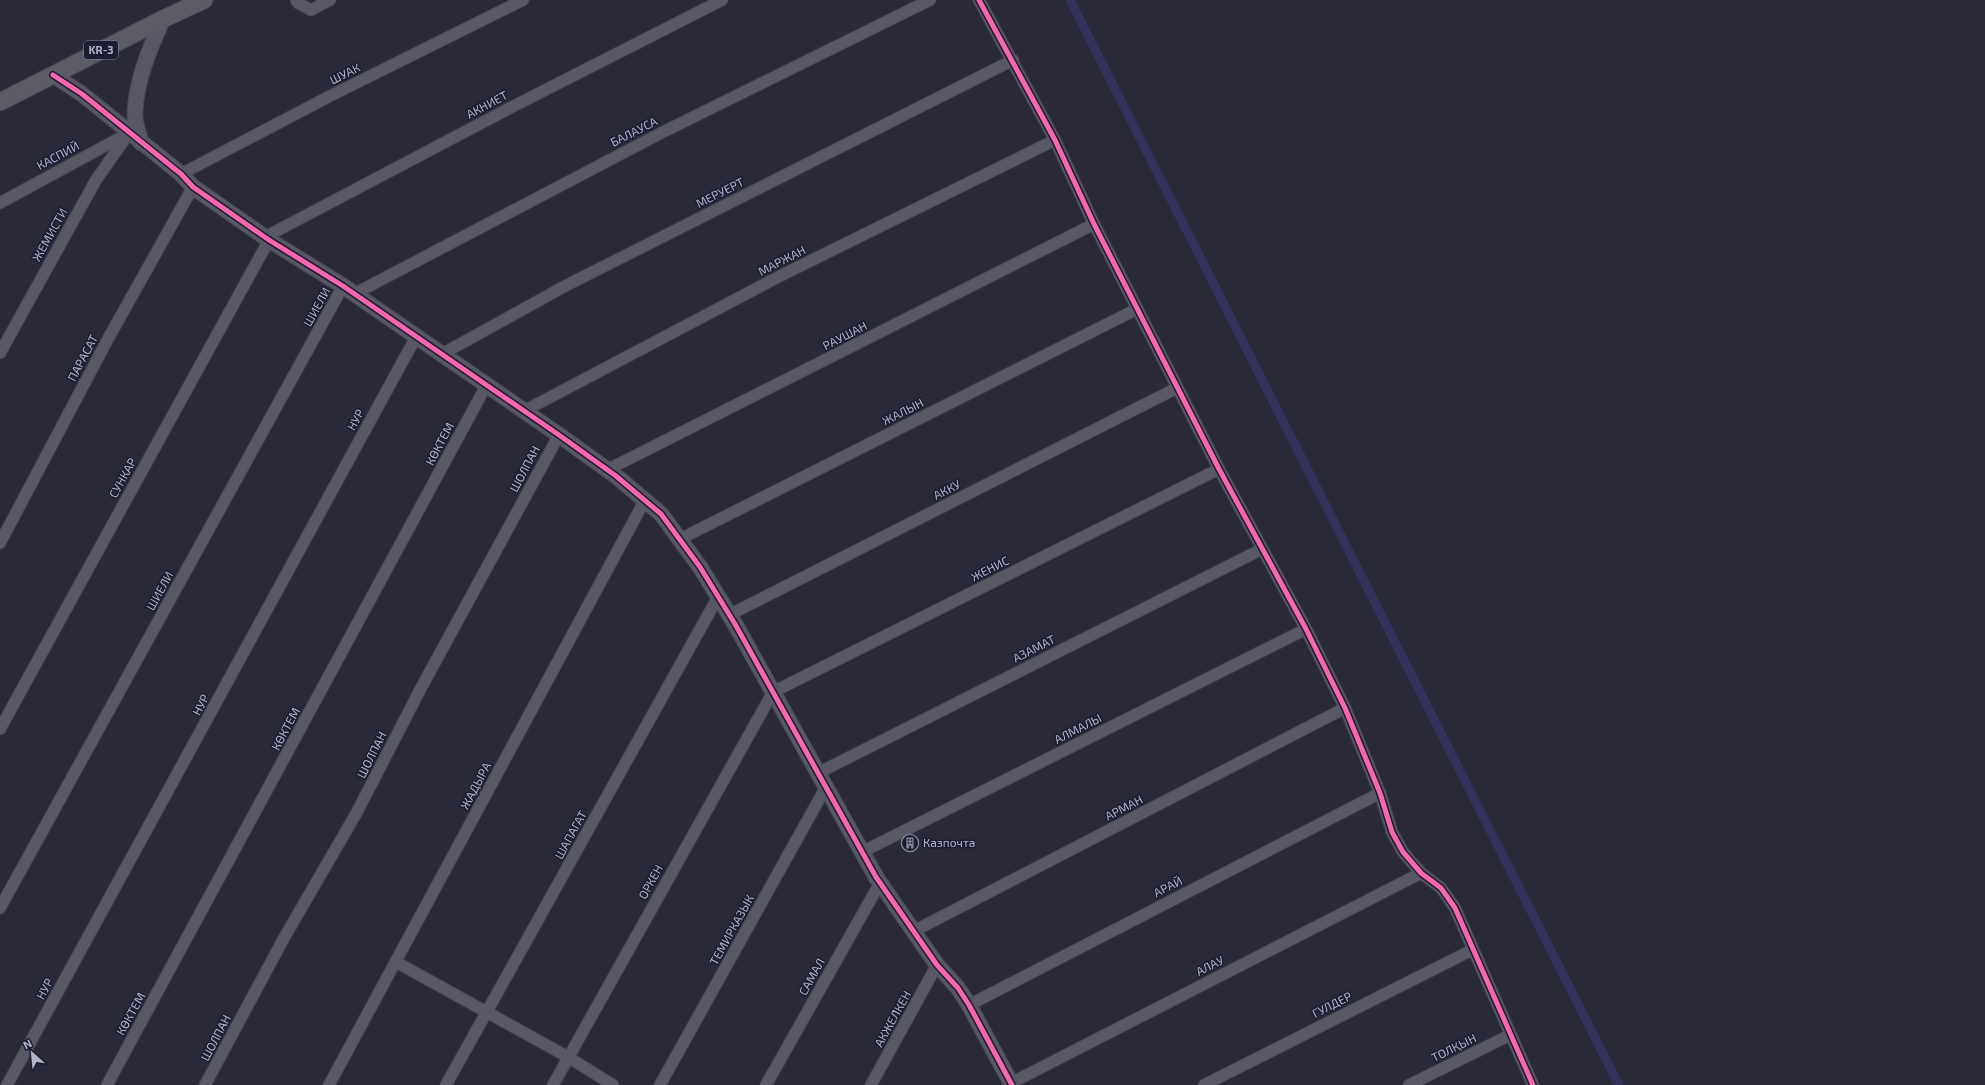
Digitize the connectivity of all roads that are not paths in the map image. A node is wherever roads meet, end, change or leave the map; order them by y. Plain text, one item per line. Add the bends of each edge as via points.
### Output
1 (204, 0) edge
2 (296, 0) edge
3 (330, 0) edge
4 (523, 0) edge
5 (722, 0) edge
6 (930, 0) edge
7 (979, 0) edge
8 (163, 18) junction
9 (1013, 60) junction
10 (53, 75) junction
11 (0, 102) edge
12 (129, 133) junction
13 (1056, 140) junction
14 (141, 143) junction
15 (181, 174) junction
16 (194, 187) junction
17 (0, 203) edge
18 (1094, 224) junction
19 (267, 238) junction
20 (348, 290) junction
21 (1137, 309) junction
22 (12, 330) junction
23 (0, 337) edge
24 (416, 337) junction
25 (0, 353) edge
26 (442, 354) junction
27 (486, 386) junction
28 (1177, 388) junction
29 (524, 411) junction
30 (559, 435) junction
31 (1219, 469) junction
32 (607, 470) junction
33 (645, 500) junction
34 (680, 539) junction
35 (0, 543) edge
36 (1262, 549) junction
37 (718, 597) junction
38 (729, 614) junction
39 (1306, 629) junction
40 (773, 692) junction
41 (1346, 708) junction
42 (0, 729) edge
43 (818, 773) junction
44 (826, 787) junction
45 (1380, 793) junction
46 (862, 852) junction
47 (1421, 873) junction
48 (880, 883) junction
49 (0, 908) edge
50 (914, 931) junction
51 (1472, 950) junction
52 (396, 962) junction
53 (937, 965) junction
54 (969, 1005) junction
55 (486, 1012) junction
56 (1510, 1035) junction
57 (568, 1057) junction
58 (1012, 1084) edge
59 (7, 1085) edge
60 (107, 1085) edge
61 (205, 1085) edge
62 (329, 1085) edge
63 (446, 1085) edge
64 (553, 1085) edge
65 (613, 1085) edge
66 (660, 1085) edge
67 (766, 1085) edge
68 (871, 1085) edge
69 (1204, 1085) edge
70 (1409, 1085) edge
71 (1533, 1085) edge

1 - 8 main road, KR-3
2 - 3 street via 311,10
4 - 15 street, ШУАК
5 - 19 street, АКНИЕТ via 508,109
6 - 20 street, БАЛАУСА
7 - 9 street
8 - 10 main road, KR-3
8 - 14 street via 148,52 139,87 135,114
9 - 13 street
9 - 26 street, МЕРУЕРТ via 567,285
10 - 11 main road, KR-3
10 - 12 street via 82,94
12 - 14 street
12 - 17 street, КАСПИЙ
12 - 22 street, ЖЕМИСТИ via 96,180
13 - 18 street
13 - 29 street, МАРЖАН via 780,276
14 - 15 street
15 - 16 street
16 - 19 street
16 - 35 street, ПАРАСАТ via 109,337
18 - 21 street
18 - 32 street, РАУШАН
19 - 20 street
19 - 42 street, СУНКАР
20 - 24 street
20 - 49 street, ШИЕЛИ
21 - 28 street
21 - 34 street, ЖАЛЫН
22 - 23 street
22 - 25 street, ЖЕМИСТИ
24 - 26 street
24 - 59 street, НУР
26 - 27 street
27 - 29 street
27 - 60 street, КӨКТЕМ
28 - 31 street
28 - 38 street, АККУ
29 - 30 street
30 - 32 street
30 - 61 street, ШОЛПАН via 421,688 357,812 284,938
31 - 36 street
31 - 40 street, ЖЕНИС
32 - 33 street
33 - 34 street
33 - 52 street, ЖАДЫРА
34 - 37 street
36 - 39 street
36 - 43 street, АЗАМАТ
37 - 38 street
37 - 55 street, ШАПАГАТ
38 - 40 street
39 - 41 street
39 - 46 street, АЛМАЛЫ
40 - 43 street
40 - 57 street, ОРКЕН
41 - 45 street
41 - 50 street, АРМАН
43 - 44 street
44 - 46 street
44 - 66 street, ТЕМИРКАЗЫК
45 - 47 street via 1392,832 1403,852
45 - 54 street, АРАЙ
46 - 48 street
47 - 51 street via 1441,888 1455,908
47 - 58 street, АЛАУ
48 - 50 street
48 - 67 street, САМАЛ
50 - 53 street
51 - 56 street
51 - 69 street, ГУЛДЕР
52 - 55 street
52 - 62 street, ЖАДЫРА
53 - 54 street via 958,988
53 - 68 street, АКЖЕЛКЕН
54 - 58 street
55 - 57 street
55 - 63 street, ШАПАГАТ
56 - 70 street, ТОЛҚЫН
56 - 71 street
57 - 64 street, ОРКЕН
57 - 65 street

